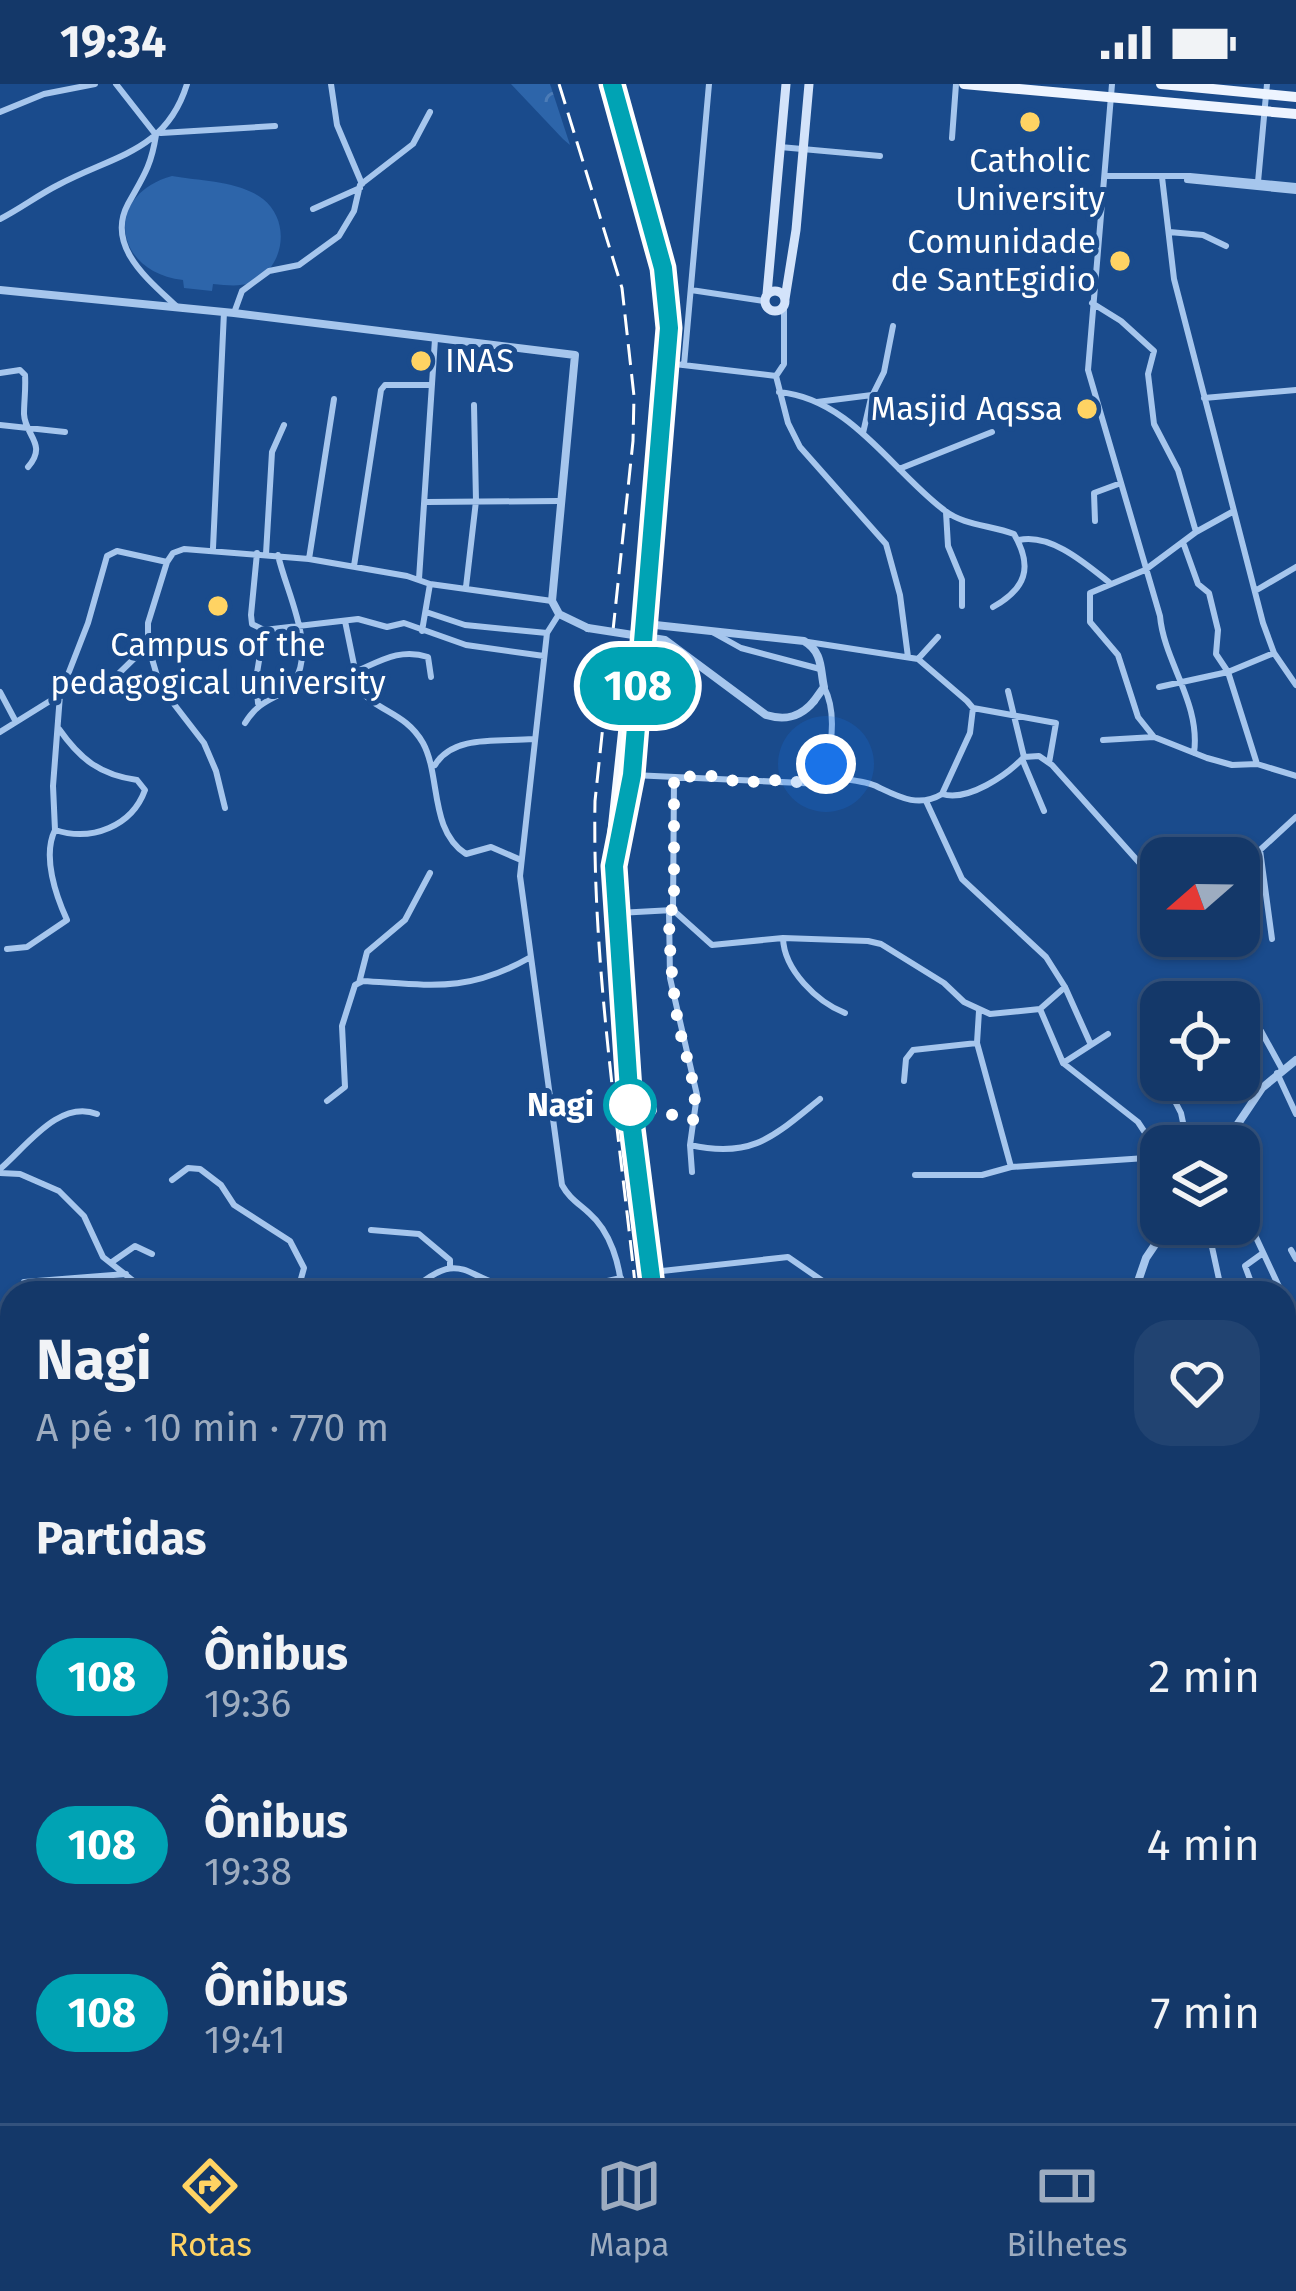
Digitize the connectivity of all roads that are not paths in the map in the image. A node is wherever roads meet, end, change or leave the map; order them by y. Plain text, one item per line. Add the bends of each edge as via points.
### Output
1 (94, 84) edge
2 (116, 84) edge
3 (187, 84) edge
4 (331, 84) edge
5 (608, 84) edge
6 (709, 84) edge
7 (786, 84) edge
8 (809, 84) edge
9 (960, 84) edge
10 (1161, 84) edge
11 (1189, 86) edge
12 (1031, 87) edge
13 (1267, 89) edge
14 (1111, 91) edge
15 (1296, 97) edge
16 (1186, 104) junction
17 (1264, 111) junction
18 (0, 112) edge
19 (430, 112) dead end
20 (1296, 113) edge
21 (274, 126) dead end
22 (158, 134) junction
23 (952, 138) dead end
24 (780, 147) junction
25 (803, 149) junction
26 (880, 156) dead end
27 (1105, 176) junction
28 (1162, 177) junction
29 (1258, 185) junction
30 (361, 186) junction
31 (1296, 188) edge
32 (313, 208) dead end
33 (0, 219) edge
34 (773, 227) junction
35 (796, 230) junction
36 (1168, 232) junction
37 (1226, 247) dead end
38 (0, 290) edge
39 (691, 290) junction
40 (765, 298) junction
41 (784, 303) junction
42 (1092, 303) junction
43 (177, 307) junction
44 (229, 313) junction
45 (893, 326) dead end
46 (435, 339) junction
47 (665, 363) junction
48 (685, 365) junction
49 (0, 373) edge
50 (776, 376) junction
51 (431, 385) junction
52 (779, 392) junction
53 (1296, 393) edge
54 (872, 395) junction
55 (1204, 398) junction
56 (334, 399) dead end
57 (817, 402) junction
58 (474, 405) dead end
59 (0, 425) edge
60 (284, 425) dead end
61 (26, 426) junction
62 (64, 432) dead end
63 (992, 432) dead end
64 (863, 434) junction
65 (28, 466) dead end
66 (899, 469) junction
67 (1121, 483) junction
68 (476, 501) junction
69 (427, 502) junction
70 (559, 502) junction
71 (1235, 511) junction
72 (946, 512) junction
73 (1095, 521) dead end
74 (1196, 532) junction
75 (1018, 540) junction
76 (1184, 545) junction
77 (213, 549) junction
78 (262, 553) junction
79 (278, 555) junction
80 (309, 559) junction
81 (167, 562) junction
82 (1296, 567) edge
83 (354, 568) junction
84 (1145, 570) junction
85 (418, 579) junction
86 (430, 584) junction
87 (1110, 584) junction
88 (466, 587) junction
89 (1255, 591) junction
90 (552, 601) junction
91 (962, 606) dead end
92 (993, 607) dead end
93 (426, 612) junction
94 (559, 614) junction
95 (345, 621) junction
96 (640, 623) junction
97 (300, 625) junction
98 (264, 630) junction
99 (422, 631) junction
100 (711, 631) junction
101 (547, 632) junction
102 (938, 638) dead end
103 (804, 641) junction
104 (148, 645) junction
105 (1274, 653) junction
106 (544, 656) junction
107 (908, 657) junction
108 (917, 658) junction
109 (356, 670) junction
110 (822, 670) junction
111 (1228, 672) junction
112 (430, 677) dead end
113 (1182, 682) junction
114 (1296, 685) edge
115 (824, 687) junction
116 (1160, 687) dead end
117 (0, 692) edge
118 (1008, 692) dead end
119 (60, 694) junction
120 (259, 703) junction
121 (973, 708) junction
122 (1012, 716) junction
123 (16, 722) junction
124 (245, 723) dead end
125 (58, 728) junction
126 (0, 733) edge
127 (1154, 737) junction
128 (533, 739) junction
129 (1103, 740) dead end
130 (1194, 752) junction
131 (1023, 759) junction
132 (1049, 763) junction
133 (1257, 764) junction
134 (433, 768) junction
135 (632, 775) junction
136 (1296, 776) edge
137 (674, 777) junction
138 (830, 777) junction
139 (942, 794) junction
140 (926, 801) junction
141 (225, 808) dead end
142 (1044, 811) dead end
143 (1296, 817) edge
144 (55, 830) junction
145 (522, 861) junction
146 (1140, 863) edge
147 (614, 866) junction
148 (430, 874) dead end
149 (671, 910) junction
150 (618, 913) junction
151 (783, 938) junction
152 (1273, 939) dead end
153 (7, 949) dead end
154 (529, 958) junction
155 (359, 983) junction
156 (1065, 987) junction
157 (1040, 1009) junction
158 (979, 1011) junction
159 (845, 1012) dead end
160 (1261, 1031) dead end
161 (1108, 1034) dead end
162 (977, 1042) junction
163 (1091, 1045) junction
164 (1296, 1060) edge
165 (1063, 1064) junction
166 (1280, 1071) junction
167 (904, 1081) dead end
168 (820, 1099) dead end
169 (327, 1101) dead end
170 (97, 1114) dead end
171 (1296, 1114) edge
172 (1237, 1125) edge
173 (691, 1145) junction
174 (1011, 1167) junction
175 (0, 1170) edge
176 (692, 1172) dead end
177 (915, 1175) dead end
178 (172, 1180) dead end
179 (371, 1230) dead end
180 (1155, 1245) edge
181 (1212, 1245) edge
182 (1259, 1245) edge
183 (1292, 1250) dead end
184 (1263, 1253) junction
185 (152, 1254) dead end
186 (1296, 1258) edge
187 (112, 1262) junction
188 (450, 1266) junction
189 (652, 1272) junction
190 (126, 1274) junction
191 (621, 1278) junction
192 (37, 1281) edge
193 (137, 1281) edge
194 (300, 1281) edge
195 (427, 1281) edge
196 (490, 1281) edge
197 (607, 1281) edge
198 (621, 1281) edge
199 (652, 1281) edge
200 (823, 1281) edge
201 (1138, 1281) edge
202 (1219, 1281) edge
203 (1251, 1281) edge
204 (1276, 1281) edge

1 - 18 street
2 - 22 street
3 - 22 street
4 - 30 street
5 - 47 highway via 659,269
6 - 39 street
7 - 24 main road
8 - 25 main road
9 - 12 main road
9 - 23 street
10 - 11 main road
11 - 13 main road
11 - 16 main road
12 - 14 main road
13 - 15 main road
13 - 17 street
14 - 16 main road
14 - 27 street
16 - 17 main road
17 - 20 main road
17 - 29 street
19 - 30 street via 413,144
21 - 22 street
22 - 33 street
22 - 43 street via 123,238 136,267
24 - 25 street
24 - 34 main road
25 - 26 street
25 - 35 main road
27 - 28 street
27 - 42 street
28 - 29 street
28 - 36 street
29 - 31 street
30 - 32 street
30 - 44 street via 339,236 298,265 269,271
34 - 35 main road
34 - 40 main road
35 - 41 main road
36 - 37 street
36 - 55 street
38 - 43 street
39 - 40 street
39 - 48 street
40 - 41 main road via 778,291
40 - 41 main road via 772,312
41 - 50 street via 784,364
42 - 67 street via 1088,370
42 - 74 street via 1154,352 1154,424
43 - 44 street
44 - 46 street
44 - 77 street
45 - 54 street
46 - 51 street
46 - 70 street via 575,356
47 - 48 street
47 - 96 highway
48 - 50 street
49 - 61 street via 25,375
50 - 52 street
51 - 69 street
51 - 83 street via 380,390
52 - 57 street
52 - 107 street via 800,447 886,544
53 - 55 street
54 - 57 street
54 - 64 street
55 - 71 street
56 - 80 street
57 - 64 street
58 - 68 street
59 - 61 street
60 - 78 street via 272,452
61 - 62 street
61 - 65 street via 38,452
63 - 66 street
64 - 66 street
66 - 72 street
67 - 73 street via 1094,493
67 - 84 street
68 - 69 street
68 - 70 street
68 - 88 street
69 - 85 street
70 - 90 street
71 - 74 street
71 - 89 street
72 - 75 street
72 - 91 street
74 - 76 street
75 - 87 street via 1052,545
75 - 92 street via 1022,585
76 - 84 street
76 - 111 street via 1209,593 1216,654
77 - 78 street
77 - 81 street via 184,548
78 - 79 street
78 - 98 street via 250,615
79 - 80 street
79 - 97 street
80 - 83 street
81 - 104 street
81 - 119 street via 118,550 107,556
82 - 89 street
83 - 85 street
84 - 87 street
84 - 113 street
85 - 86 street
86 - 88 street
86 - 93 street
87 - 127 street via 1090,593 1088,616 1118,655 1138,717
88 - 90 street
89 - 105 street
90 - 94 street
93 - 99 street
93 - 101 street via 464,625
94 - 101 street
94 - 115 street, bridge via 588,628 665,640 776,718 803,712
95 - 97 street
95 - 99 street via 404,622
95 - 109 street
96 - 100 street
96 - 135 highway
96 - 147 highway
97 - 98 street
97 - 120 street via 296,680
98 - 120 street
99 - 106 street
100 - 103 street
100 - 110 street via 741,648
101 - 106 street
102 - 108 street
103 - 107 street
103 - 110 street
104 - 119 street via 109,683
104 - 141 street via 160,686 198,732
105 - 111 street
105 - 114 street
106 - 128 street
107 - 108 street
108 - 121 street
109 - 112 street via 385,656 421,654
109 - 134 street via 362,694 410,724
110 - 115 street
111 - 113 street
111 - 133 street
113 - 116 street
113 - 130 street
115 - 138 street
117 - 123 street
118 - 122 street
119 - 123 street
119 - 125 street
120 - 124 street
121 - 122 street
121 - 139 street
122 - 131 street
122 - 132 street via 1057,724
123 - 126 street
125 - 144 street
125 - 144 street via 84,760 145,790 125,822 80,836
127 - 129 street
127 - 130 street
128 - 134 street via 475,742 441,755
128 - 145 street
130 - 133 street
131 - 132 street
131 - 139 street via 965,795
131 - 142 street
132 - 146 street
133 - 136 street
134 - 145 street via 434,800 462,853 490,847
135 - 137 street
135 - 147 highway
137 - 138 street via 824,784
137 - 149 street
138 - 140 street
139 - 140 street
140 - 156 street via 962,879 1029,939
143 - 152 street via 1260,850
144 - 153 street via 51,860 67,920 27,947
145 - 154 street
147 - 150 highway
148 - 155 street via 405,920 367,952
149 - 150 street
149 - 151 street via 712,945
149 - 173 street via 670,977 697,1095
150 - 189 highway via 631,1120
151 - 158 street via 880,944
151 - 159 street via 784,953 815,996
154 - 155 street via 451,986
154 - 191 street via 562,1185 603,1230
155 - 169 street via 342,1026 345,1087
156 - 157 street
156 - 163 street
157 - 158 street
157 - 165 street
158 - 162 street
160 - 166 street
161 - 163 street
162 - 167 street via 913,1049
162 - 174 street
163 - 165 street
164 - 166 street
165 - 174 street via 1138,1122 1161,1157
166 - 171 street
166 - 172 street
168 - 173 street via 784,1132 735,1151
170 - 175 street via 78,1111 46,1125
173 - 176 street
174 - 177 street
175 - 187 street via 59,1191
178 - 194 street via 200,1169 221,1185 234,1205 290,1240 304,1268
179 - 188 street via 419,1234
180 - 201 street
181 - 202 street
182 - 184 street
183 - 186 street
184 - 203 street via 1245,1266
184 - 204 street
185 - 187 street via 137,1246
187 - 190 street
188 - 195 street
188 - 196 street
189 - 199 highway
189 - 200 street via 788,1257
190 - 192 street
190 - 193 street
191 - 197 street
191 - 198 street

